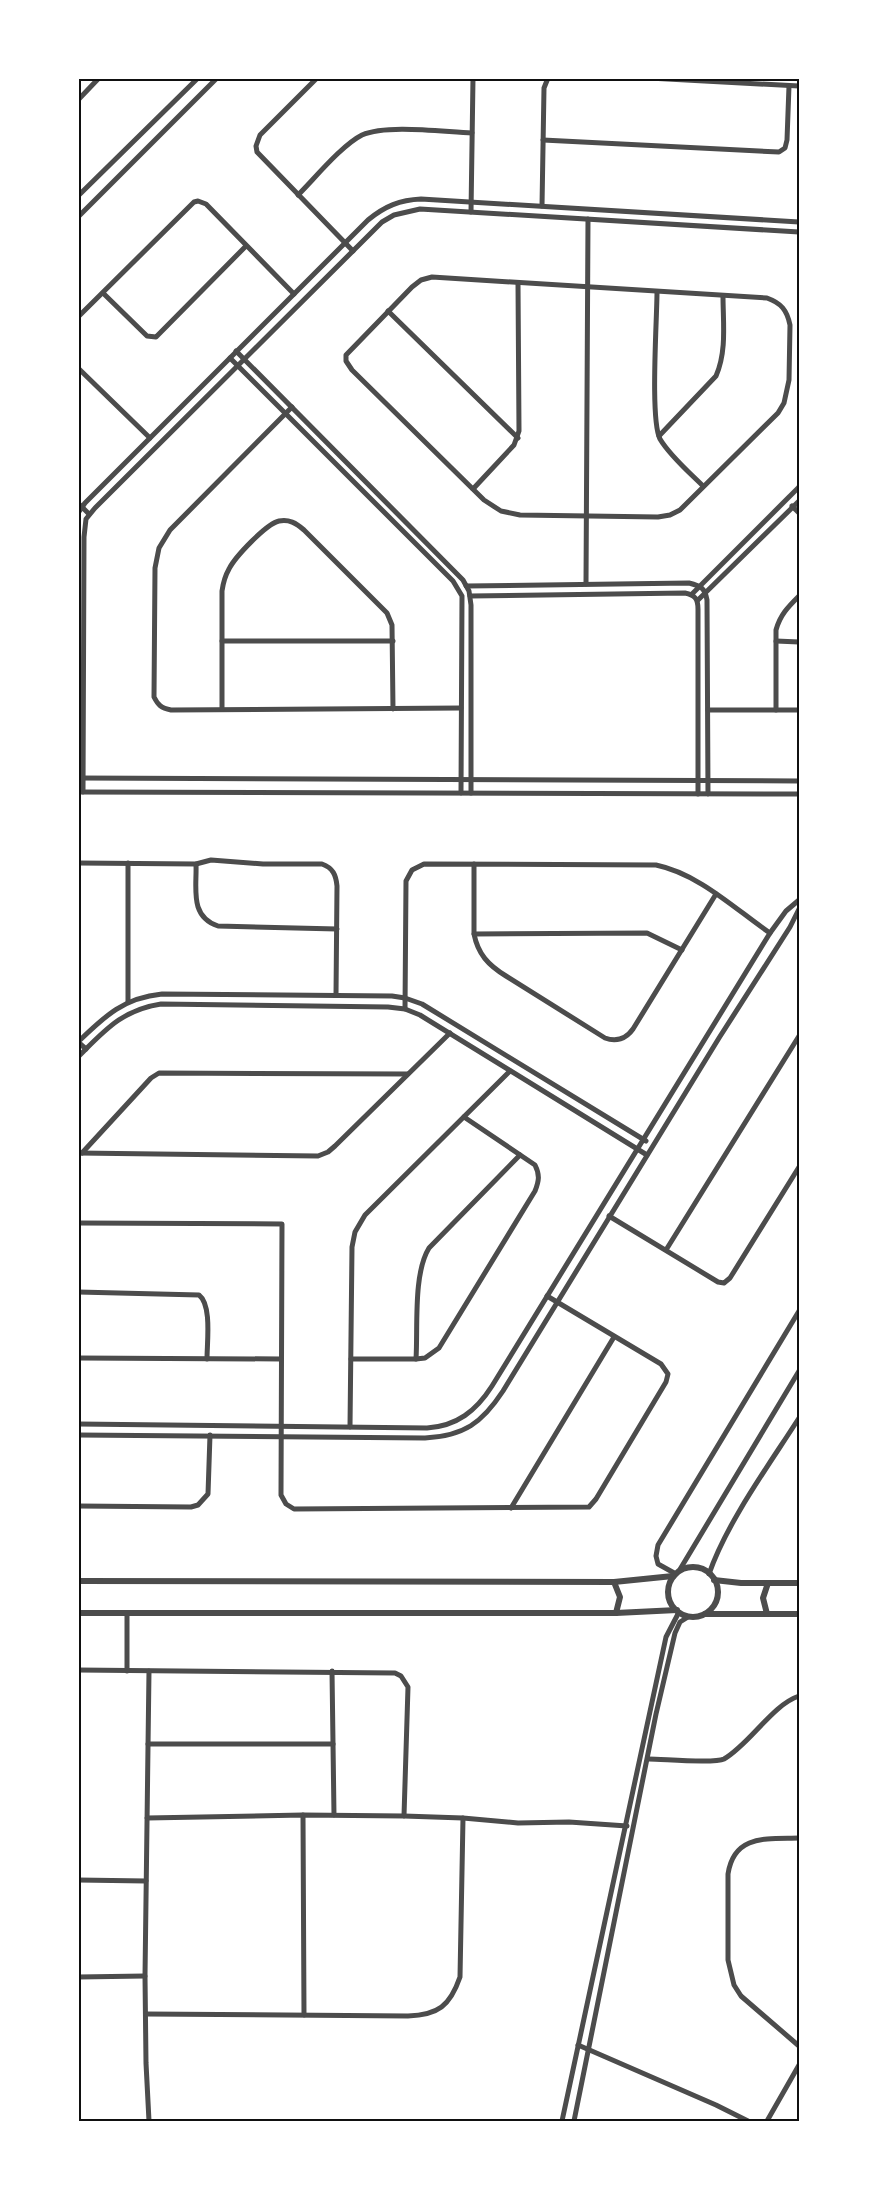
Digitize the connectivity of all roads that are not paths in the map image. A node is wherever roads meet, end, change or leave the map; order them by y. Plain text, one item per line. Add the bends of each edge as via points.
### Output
1 (99, 78) edge
2 (198, 78) edge
3 (217, 78) edge
4 (317, 78) edge
5 (473, 78) edge
6 (548, 78) edge
7 (649, 78) edge
8 (789, 86) junction
9 (799, 86) edge
10 (78, 100) edge
11 (170, 106) junction
12 (179, 116) junction
13 (472, 133) junction
14 (543, 140) junction
15 (298, 195) junction
16 (78, 196) edge
17 (471, 202) junction
18 (542, 206) junction
19 (471, 212) junction
20 (78, 217) edge
21 (588, 219) junction
22 (799, 222) edge
23 (799, 232) edge
24 (345, 243) junction
25 (246, 246) junction
26 (353, 250) junction
27 (518, 283) junction
28 (587, 287) junction
29 (657, 292) junction
30 (103, 293) junction
31 (294, 294) junction
32 (723, 296) junction
33 (388, 311) junction
34 (78, 317) edge
35 (236, 351) junction
36 (230, 358) junction
37 (244, 358) junction
38 (237, 365) junction
39 (78, 368) edge
40 (292, 407) junction
41 (285, 413) junction
42 (659, 436) junction
43 (150, 438) junction
44 (518, 438) junction
45 (703, 486) junction
46 (799, 487) edge
47 (473, 489) junction
48 (786, 500) junction
49 (799, 501) edge
50 (80, 505) edge
51 (793, 507) junction
52 (78, 513) edge
53 (799, 513) edge
54 (89, 514) junction
55 (587, 516) junction
56 (78, 523) edge
57 (84, 530) junction
58 (586, 584) junction
59 (458, 586) junction
60 (467, 586) junction
61 (701, 586) junction
62 (706, 592) junction
63 (693, 594) junction
64 (462, 596) junction
65 (471, 596) junction
66 (799, 596) edge
67 (698, 600) junction
68 (393, 640) junction
69 (222, 641) junction
70 (776, 641) junction
71 (799, 642) edge
72 (471, 701) junction
73 (461, 705) junction
74 (393, 709) junction
75 (222, 710) junction
76 (708, 710) junction
77 (776, 710) junction
78 (799, 710) edge
79 (81, 778) edge
80 (259, 779) junction
81 (461, 780) junction
82 (471, 780) junction
83 (536, 780) junction
84 (708, 780) junction
85 (698, 781) junction
86 (799, 781) edge
87 (81, 792) edge
88 (259, 793) junction
89 (461, 793) junction
90 (471, 793) junction
91 (537, 793) junction
92 (698, 794) junction
93 (708, 794) junction
94 (799, 794) edge
95 (78, 863) edge
96 (128, 863) junction
97 (196, 864) junction
98 (474, 864) junction
99 (716, 894) junction
100 (799, 900) edge
101 (799, 909) edge
102 (337, 929) junction
103 (770, 933) junction
104 (474, 934) junction
105 (682, 951) junction
106 (336, 995) junction
107 (405, 998) junction
108 (128, 1001) junction
109 (405, 1009) junction
110 (450, 1033) junction
111 (799, 1036) edge
112 (78, 1042) edge
113 (86, 1049) junction
114 (78, 1057) edge
115 (510, 1071) junction
116 (408, 1074) junction
117 (464, 1117) junction
118 (644, 1140) junction
119 (653, 1146) junction
120 (639, 1149) junction
121 (80, 1153) edge
122 (520, 1155) junction
123 (647, 1155) junction
124 (799, 1167) edge
125 (609, 1216) junction
126 (78, 1223) edge
127 (666, 1250) junction
128 (78, 1292) edge
129 (547, 1296) junction
130 (557, 1302) junction
131 (799, 1311) edge
132 (614, 1337) junction
133 (78, 1358) edge
134 (207, 1359) junction
135 (281, 1359) junction
136 (351, 1359) junction
137 (416, 1359) junction
138 (799, 1371) edge
139 (799, 1418) edge
140 (78, 1424) edge
141 (233, 1426) junction
142 (280, 1426) junction
143 (350, 1427) junction
144 (78, 1435) edge
145 (210, 1435) junction
146 (233, 1436) junction
147 (280, 1436) junction
148 (78, 1506) edge
149 (511, 1508) junction
150 (676, 1574) junction
151 (709, 1574) junction
152 (714, 1580) junction
153 (78, 1581) edge
154 (614, 1582) junction
155 (768, 1583) junction
156 (799, 1583) edge
157 (678, 1611) junction
158 (78, 1613) edge
159 (127, 1613) junction
160 (616, 1613) junction
161 (704, 1614) junction
162 (767, 1614) junction
163 (799, 1614) edge
164 (688, 1617) junction
165 (78, 1671) edge
166 (127, 1671) junction
167 (149, 1671) junction
168 (332, 1671) junction
169 (799, 1696) edge
170 (148, 1744) junction
171 (333, 1744) junction
172 (649, 1759) junction
173 (303, 1815) junction
174 (334, 1815) junction
175 (404, 1816) junction
176 (147, 1818) junction
177 (463, 1818) junction
178 (625, 1826) junction
179 (635, 1827) junction
180 (799, 1838) edge
181 (78, 1880) edge
182 (146, 1881) junction
183 (145, 1976) junction
184 (78, 1977) edge
185 (146, 2014) junction
186 (304, 2015) junction
187 (578, 2045) junction
188 (799, 2046) edge
189 (588, 2050) junction
190 (799, 2065) edge
191 (149, 2121) edge
192 (562, 2121) edge
193 (574, 2121) edge
194 (748, 2121) edge
195 (767, 2121) edge

1 - 10 street
2 - 11 street
3 - 12 street
4 - 15 street via 261,135 256,146 260,156
5 - 13 street
6 - 14 street via 544,88
7 - 8 street
8 - 9 street
8 - 14 street via 788,140 779,153
11 - 12 street
11 - 16 street
12 - 20 street
13 - 15 street via 375,130 348,144
13 - 17 street
14 - 18 street
15 - 24 street
17 - 18 street
17 - 19 street
17 - 24 street via 421,199 392,204 380,210
18 - 22 street
19 - 21 street
19 - 26 street via 406,211 382,222
21 - 23 street
21 - 28 street
24 - 26 street
24 - 31 street
25 - 30 street via 156,337 147,336
25 - 30 street via 206,204 194,202
25 - 31 street
26 - 37 street
27 - 28 street
27 - 33 street via 432,277 412,287
27 - 44 street
28 - 29 street
28 - 55 street
29 - 32 street
29 - 42 street
30 - 34 street
31 - 35 street
32 - 42 street via 723,352 716,376
32 - 45 street via 767,298 783,307 790,325 788,392 778,413
33 - 44 street
33 - 47 street via 346,355 345,361
35 - 36 street
35 - 37 street
36 - 38 street
36 - 43 street
37 - 38 street
37 - 40 street
38 - 41 street
38 - 54 street
39 - 43 street
40 - 41 street
40 - 60 street
41 - 59 street
41 - 75 street via 170,530 156,558 157,704 163,708
42 - 45 street
43 - 50 street
44 - 47 street
45 - 55 street via 670,515
46 - 48 street
47 - 55 street via 492,506 511,514
48 - 51 street
48 - 61 street
49 - 51 street
50 - 52 street
50 - 54 street
51 - 53 street
51 - 62 street
54 - 57 street
55 - 58 street
56 - 57 street
57 - 79 street
58 - 60 street
58 - 61 street
59 - 60 street
59 - 64 street
60 - 65 street
61 - 62 street
61 - 63 street
62 - 67 street
62 - 76 street
63 - 65 street
63 - 67 street
64 - 65 street
64 - 73 street
65 - 72 street
66 - 70 street via 779,620
67 - 85 street
68 - 69 street
68 - 69 street via 387,613 304,530 286,520 268,527 229,568 222,591
68 - 74 street
69 - 75 street
70 - 71 street
70 - 77 street
72 - 73 street
72 - 82 street
73 - 74 street
73 - 81 street
74 - 75 street
76 - 77 street
76 - 84 street
77 - 78 street
79 - 80 street
79 - 87 street
80 - 81 street
80 - 88 street
81 - 82 street
81 - 89 street
82 - 83 street
82 - 90 street
83 - 85 street
83 - 91 street
84 - 85 street
84 - 86 street
84 - 93 street
85 - 92 street
87 - 88 street
88 - 89 street
89 - 90 street
90 - 91 street
91 - 92 street
92 - 93 street
93 - 94 street
95 - 96 street
96 - 97 street
96 - 108 street
97 - 102 street via 197,907 211,923
97 - 102 street via 211,860 327,866 336,878
98 - 99 street via 656,865 678,871
98 - 104 street
98 - 107 street via 424,864 408,875
99 - 103 street
99 - 105 street
100 - 103 street
101 - 119 street
102 - 106 street
103 - 118 street
104 - 105 street via 647,933
104 - 105 street via 476,945 492,967 605,1038 615,1040 630,1034
106 - 107 street
106 - 108 street via 162,994
107 - 109 street
107 - 118 street via 432,1010
108 - 112 street via 111,1011
109 - 110 street
109 - 113 street via 161,1004 115,1021
110 - 115 street
110 - 116 street
111 - 127 street
112 - 113 street
113 - 114 street
115 - 117 street
115 - 120 street
116 - 121 street via 328,1152 318,1156
116 - 121 street via 159,1073
117 - 122 street
117 - 136 street via 358,1224 352,1247
118 - 119 street
118 - 120 street
119 - 123 street
120 - 123 street
120 - 129 street
122 - 137 street via 425,1254 420,1274
122 - 137 street via 535,1165 539,1173 535,1191 439,1348
123 - 125 street
124 - 127 street via 729,1281 718,1282
125 - 127 street
125 - 130 street
126 - 135 street via 282,1224
128 - 134 street via 199,1295 207,1307
129 - 130 street
129 - 143 street via 482,1401 459,1421 440,1427
130 - 132 street
130 - 147 street via 492,1407 462,1431 425,1438
131 - 150 street via 658,1545 658,1564
132 - 149 street
132 - 149 street via 661,1364 668,1374 638,1432 589,1507
133 - 134 street
134 - 135 street
135 - 142 street
136 - 137 street
136 - 143 street
138 - 150 street
139 - 151 street via 732,1525
140 - 141 street
141 - 142 street
141 - 146 street
142 - 143 street
142 - 147 street
144 - 145 street
145 - 146 street
145 - 148 street via 208,1494 198,1505
146 - 147 street
147 - 149 street via 281,1495 294,1509
150 - 151 street via 695,1568
150 - 154 street
150 - 157 street via 669,1583 668,1598
151 - 152 street
152 - 155 street
152 - 161 street via 717,1596
153 - 154 street
154 - 160 street via 620,1597
155 - 156 street
155 - 162 street via 763,1598
157 - 160 street
157 - 164 street
157 - 178 street via 666,1637
158 - 159 street
159 - 160 street
159 - 166 street
161 - 162 street
161 - 164 street
162 - 163 street
164 - 172 street via 680,1622 675,1633
165 - 166 street
166 - 167 street
167 - 168 street
167 - 170 street
168 - 171 street
168 - 175 street via 389,1672 401,1676 408,1687
169 - 172 street via 725,1759
170 - 171 street
170 - 176 street
171 - 174 street
172 - 179 street
173 - 174 street
173 - 176 street
173 - 186 street
174 - 175 street
175 - 177 street
176 - 182 street
177 - 178 street
177 - 186 street via 460,1977 454,1994 442,2007 426,2015
178 - 179 street
178 - 187 street
179 - 189 street
180 - 188 street via 757,1840 742,1845 728,1874 729,1973 741,1996
181 - 182 street
182 - 183 street
183 - 184 street
183 - 185 street
185 - 186 street
185 - 191 street
187 - 189 street
187 - 192 street
189 - 193 street
189 - 194 street
190 - 195 street

